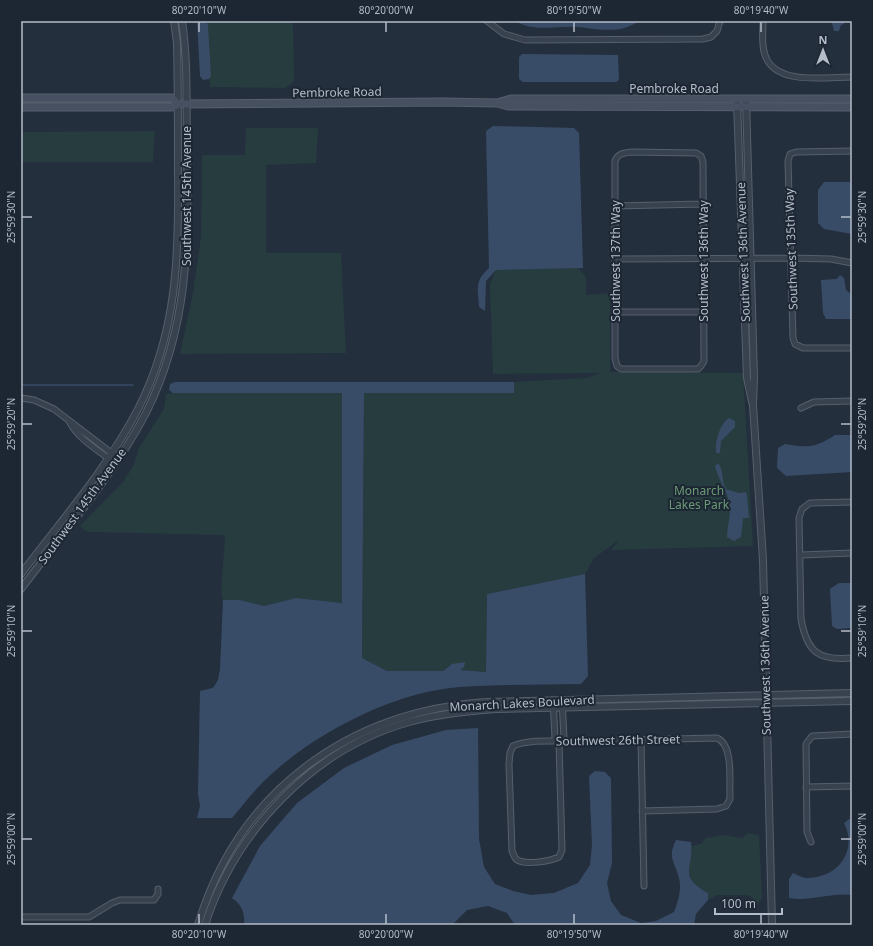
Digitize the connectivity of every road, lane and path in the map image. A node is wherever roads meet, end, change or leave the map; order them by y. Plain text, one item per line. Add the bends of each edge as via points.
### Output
1 (174, 21) edge
2 (182, 21) edge
3 (487, 21) edge
4 (720, 21) edge
5 (762, 21) edge
6 (852, 77) edge
7 (21, 98) edge
8 (737, 99) junction
9 (746, 99) junction
10 (852, 99) edge
11 (496, 103) junction
12 (178, 104) junction
13 (187, 104) junction
14 (21, 107) edge
15 (738, 107) junction
16 (747, 107) junction
17 (852, 107) edge
18 (852, 151) edge
19 (701, 156) joint
20 (703, 204) junction
21 (614, 206) junction
22 (703, 258) junction
23 (744, 258) junction
24 (751, 258) junction
25 (791, 258) junction
26 (615, 259) junction
27 (852, 263) edge
28 (615, 312) junction
29 (703, 312) junction
30 (852, 348) edge
31 (701, 366) joint
32 (21, 398) edge
33 (852, 402) edge
34 (753, 406) junction
35 (802, 408) dead end
36 (69, 421) junction
37 (112, 452) junction
38 (108, 458) junction
39 (118, 458) junction
40 (852, 502) edge
41 (852, 553) edge
42 (801, 555) junction
43 (21, 574) edge
44 (21, 589) edge
45 (852, 658) edge
46 (852, 693) edge
47 (766, 695) junction
48 (553, 700) junction
49 (562, 700) junction
50 (505, 701) junction
51 (852, 701) edge
52 (766, 703) junction
53 (554, 709) junction
54 (563, 709) junction
55 (454, 713) junction
56 (564, 731) junction
57 (554, 732) junction
58 (852, 734) edge
59 (640, 740) junction
60 (559, 742) junction
61 (852, 786) edge
62 (806, 787) junction
63 (642, 811) junction
64 (811, 842) dead end
65 (644, 886) dead end
66 (158, 888) dead end
67 (21, 917) edge
68 (198, 925) edge
69 (205, 925) edge
70 (772, 925) edge

1 - 12 street, Southwest 145th Avenue
2 - 13 street, Southwest 145th Avenue
3 - 4 street via 504,34 534,40 682,40 712,37
5 - 6 street via 767,59 773,68 783,75
7 - 12 main road, Pembroke Road via 172,98
8 - 9 main road, Pembroke Road
8 - 11 main road, Pembroke Road via 511,99
8 - 15 street, Southwest 136th Avenue
9 - 10 main road, Pembroke Road
9 - 16 street, Southwest 136th Avenue
11 - 13 main road, Pembroke Road
11 - 15 main road, Pembroke Road via 508,106
12 - 13 main road, Pembroke Road
12 - 14 main road, Pembroke Road via 172,107
12 - 37 street, Southwest 145th Avenue via 179,239 169,323 150,382 138,409
13 - 39 street, Southwest 145th Avenue via 188,236 177,327 158,385 145,413
15 - 16 main road, Pembroke Road
15 - 23 street, Southwest 136th Avenue
16 - 17 main road, Pembroke Road
16 - 24 street, Southwest 136th Avenue
18 - 25 street, Southwest 135th Way via 790,154
19 - 20 street, Southwest 136th Way
19 - 21 street, Southwest 137th Way via 696,153 632,152 617,156
20 - 21 street
20 - 22 street, Southwest 136th Way
21 - 26 street, Southwest 137th Way
22 - 23 street
22 - 26 street
22 - 29 street, Southwest 136th Way
23 - 24 street
23 - 34 street, Southwest 136th Avenue via 747,378
24 - 25 street
24 - 34 street, Southwest 136th Avenue
25 - 27 street via 831,259
25 - 30 street, Southwest 135th Way via 795,344 803,348
26 - 28 street, Southwest 137th Way
28 - 29 street
28 - 31 street, Southwest 137th Way via 615,358 617,366 621,369 698,369
29 - 31 street, Southwest 136th Way via 704,361
32 - 36 street via 34,400 54,409
33 - 35 street via 814,402
34 - 47 street, Southwest 136th Avenue via 763,560
36 - 37 street
36 - 38 street via 84,441
37 - 38 street, Southwest 145th Avenue
37 - 39 street
38 - 39 street
38 - 43 street, Southwest 145th Avenue
39 - 44 street, Southwest 145th Avenue
40 - 42 street via 810,503 802,509 799,518
41 - 42 street
42 - 45 street via 801,619 810,648 827,658
46 - 47 street, Monarch Lakes Boulevard
47 - 49 street, Monarch Lakes Boulevard
47 - 52 street, Southwest 136th Avenue
48 - 49 street, Monarch Lakes Boulevard
48 - 50 street, Monarch Lakes Boulevard
48 - 53 street
49 - 54 street
50 - 55 street via 495,705 456,708
50 - 68 street, Monarch Lakes Boulevard via 440,707 390,721 361,732 305,767 264,805 249,823 220,867 205,900
51 - 52 street, Monarch Lakes Boulevard
52 - 54 street, Monarch Lakes Boulevard
52 - 70 street, Southwest 136th Avenue
53 - 54 street, Monarch Lakes Boulevard
53 - 55 street, Monarch Lakes Boulevard via 496,709
53 - 57 street
54 - 56 street
55 - 69 street, Monarch Lakes Boulevard via 409,722 365,740 339,754 284,795 255,828 228,870 212,903
56 - 57 street
56 - 60 street via 564,738
57 - 60 street
58 - 62 street via 818,735 808,739 805,752
59 - 60 street, Southwest 26th Street
59 - 63 street
59 - 63 street, Southwest 26th Street via 718,738 724,741 728,750 730,792 726,806 717,809
60 - 60 street, Southwest 26th Street via 521,743 513,746 510,753 512,851 515,858 521,862 551,861 559,857 562,850
61 - 62 street
62 - 64 street via 807,832
63 - 65 street
66 - 67 street via 154,900 120,900 89,916

